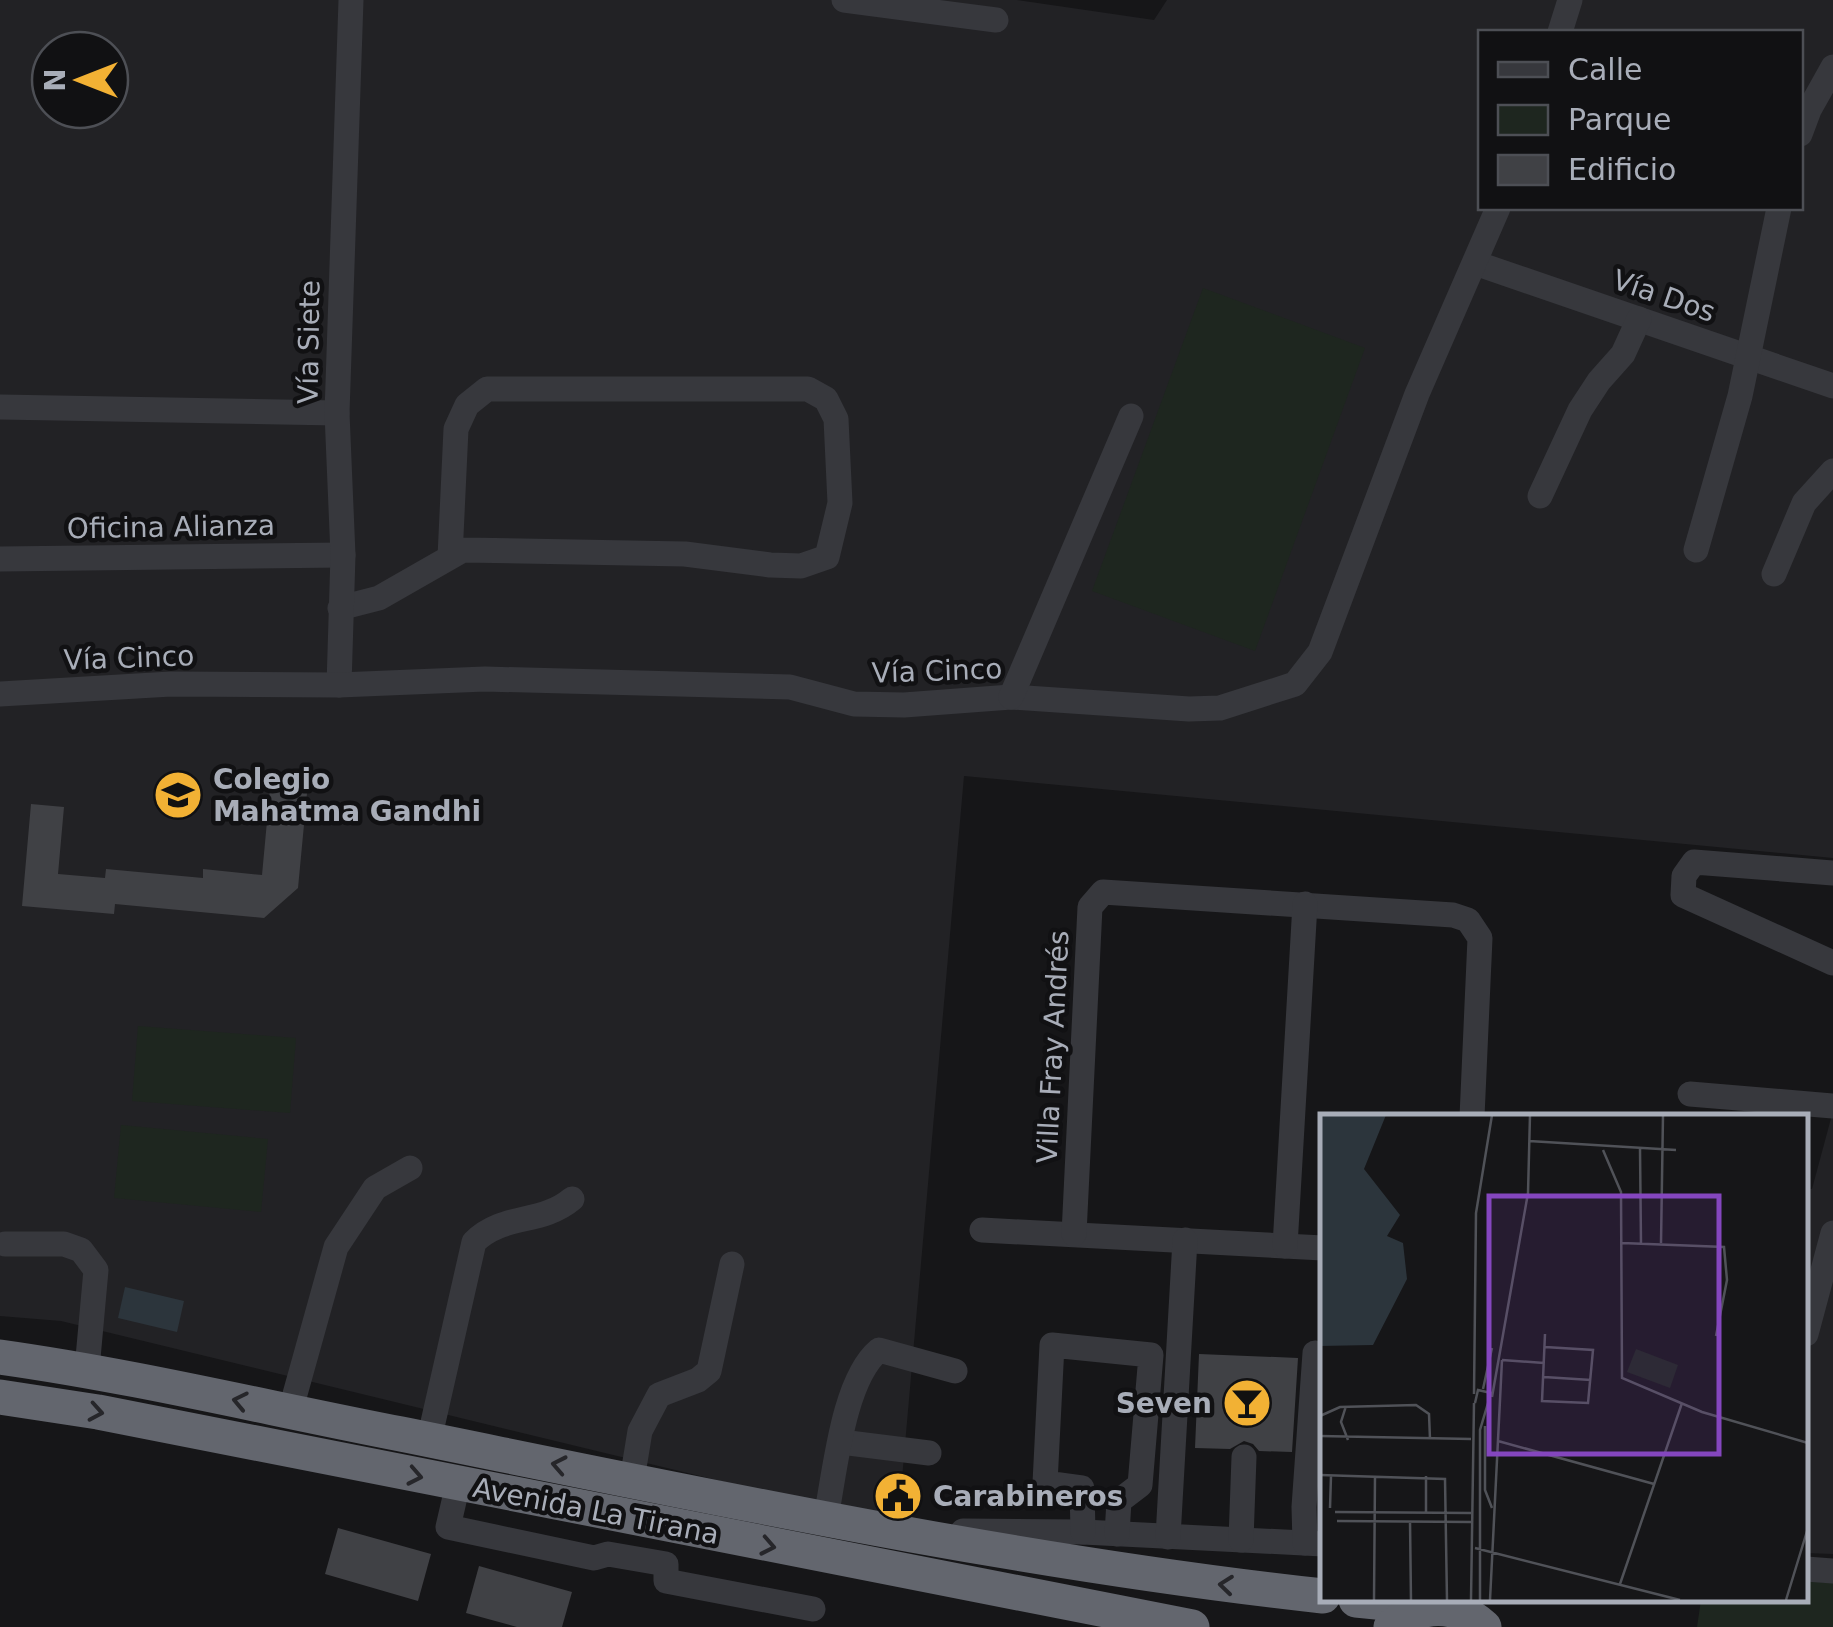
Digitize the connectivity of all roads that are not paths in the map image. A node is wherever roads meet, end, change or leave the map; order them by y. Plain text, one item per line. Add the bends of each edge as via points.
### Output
1 (351, 0) edge
2 (844, 0) edge
3 (1570, 0) edge
4 (996, 20) dead end
5 (1561, 30) edge
6 (1833, 66) edge
7 (1803, 128) edge
8 (1497, 210) edge
9 (1779, 210) edge
10 (1475, 263) junction
11 (1639, 319) junction
12 (1746, 356) junction
13 (1833, 386) edge
14 (0, 408) edge
15 (337, 413) junction
16 (1131, 416) dead end
17 (1833, 471) edge
18 (1540, 496) dead end
19 (1696, 550) dead end
20 (343, 555) junction
21 (450, 556) junction
22 (0, 559) edge
23 (1774, 574) dead end
24 (340, 608) junction
25 (339, 685) junction
26 (0, 694) edge
27 (1010, 697) junction
28 (1833, 873) edge
29 (1306, 904) junction
30 (1833, 963) edge
31 (1690, 1094) dead end
32 (1833, 1106) edge
33 (1472, 1114) edge
34 (410, 1168) dead end
35 (572, 1199) dead end
36 (982, 1230) dead end
37 (1833, 1233) edge
38 (1074, 1234) junction
39 (1185, 1240) junction
40 (6, 1244) dead end
41 (1285, 1246) junction
42 (1320, 1248) edge
43 (732, 1264) dead end
44 (1808, 1327) edge
45 (1314, 1353) dead end
46 (0, 1358) edge
47 (87, 1370) junction
48 (956, 1371) dead end
49 (0, 1396) edge
50 (290, 1412) junction
51 (428, 1440) junction
52 (841, 1442) junction
53 (929, 1453) dead end
54 (1244, 1457) dead end
55 (632, 1480) junction
56 (458, 1484) junction
57 (826, 1517) junction
58 (895, 1530) junction
59 (1083, 1532) junction
60 (1117, 1534) junction
61 (1168, 1537) junction
62 (1242, 1540) junction
63 (1314, 1544) edge
64 (1808, 1569) edge
65 (1833, 1571) edge
66 (1320, 1596) edge
67 (1375, 1602) edge
68 (1432, 1608) junction
69 (812, 1610) dead end
70 (1192, 1627) edge
71 (1391, 1627) edge
72 (1484, 1627) edge

1 - 15 street, Vía Siete
2 - 4 street
3 - 5 street
6 - 7 street
8 - 10 street, Vía Cinco
9 - 12 street
10 - 11 street, Vía Dos
10 - 27 street, Vía Cinco via 1417,394 1320,652 1295,684 1220,708
11 - 12 street, Vía Dos
11 - 18 street via 1623,354 1580,410
12 - 13 street, Vía Dos
12 - 19 street
14 - 15 street
15 - 20 street, Vía Siete
16 - 27 street
17 - 23 street via 1804,503
20 - 22 street, Oficina Alianza
20 - 24 street, Vía Siete
21 - 21 street via 463,550 667,554 801,566 827,557 840,503 836,419 826,399 808,389 487,389 467,404 456,430
21 - 24 street via 379,598
24 - 25 street, Vía Siete
25 - 26 street, Vía Cinco via 171,684
25 - 27 street, Vía Cinco via 485,680 790,688 854,704 904,705
28 - 30 street via 1694,862 1682,895
29 - 33 street, Villa Fray Andrés via 1453,915 1474,925 1480,945
29 - 38 street, Villa Fray Andrés via 1110,890 1092,900
29 - 41 street
31 - 32 street
34 - 50 street via 374,1188 336,1248
35 - 51 street via 556,1213 504,1222 474,1242
36 - 38 street
37 - 44 street
38 - 39 street
39 - 41 street
39 - 61 street
40 - 47 street via 64,1244 81,1250 96,1270
41 - 42 street
43 - 55 street via 709,1371 660,1395 640,1430
45 - 63 street via 1304,1507
46 - 47 highway, Avenida La Tirana
50 -> 47 highway, Avenida La Tirana
48 - 52 street via 879,1350 868,1359 850,1402
49 -> 56 highway, Avenida La Tirana
50 - 51 highway, Avenida La Tirana
55 -> 51 highway, Avenida La Tirana
52 - 53 street
52 - 57 street
54 - 62 street
55 - 57 highway, Avenida La Tirana
56 - 69 street via 448,1527 594,1558 608,1554 666,1564 666,1581
56 -> 70 highway, Avenida La Tirana
57 - 58 highway, Avenida La Tirana
58 - 59 street, Avenida La Tirana
66 -> 58 highway, Avenida La Tirana via 1110,1570
59 - 60 street, Avenida La Tirana
59 - 60 street via 1082,1488 1045,1483 1052,1345 1151,1355 1140,1485 1118,1501
60 - 61 street, Avenida La Tirana
61 - 62 street, Avenida La Tirana
62 - 63 street, Avenida La Tirana
64 - 65 street
67 - 68 highway
68 - 71 highway
68 - 72 highway via 1460,1612

